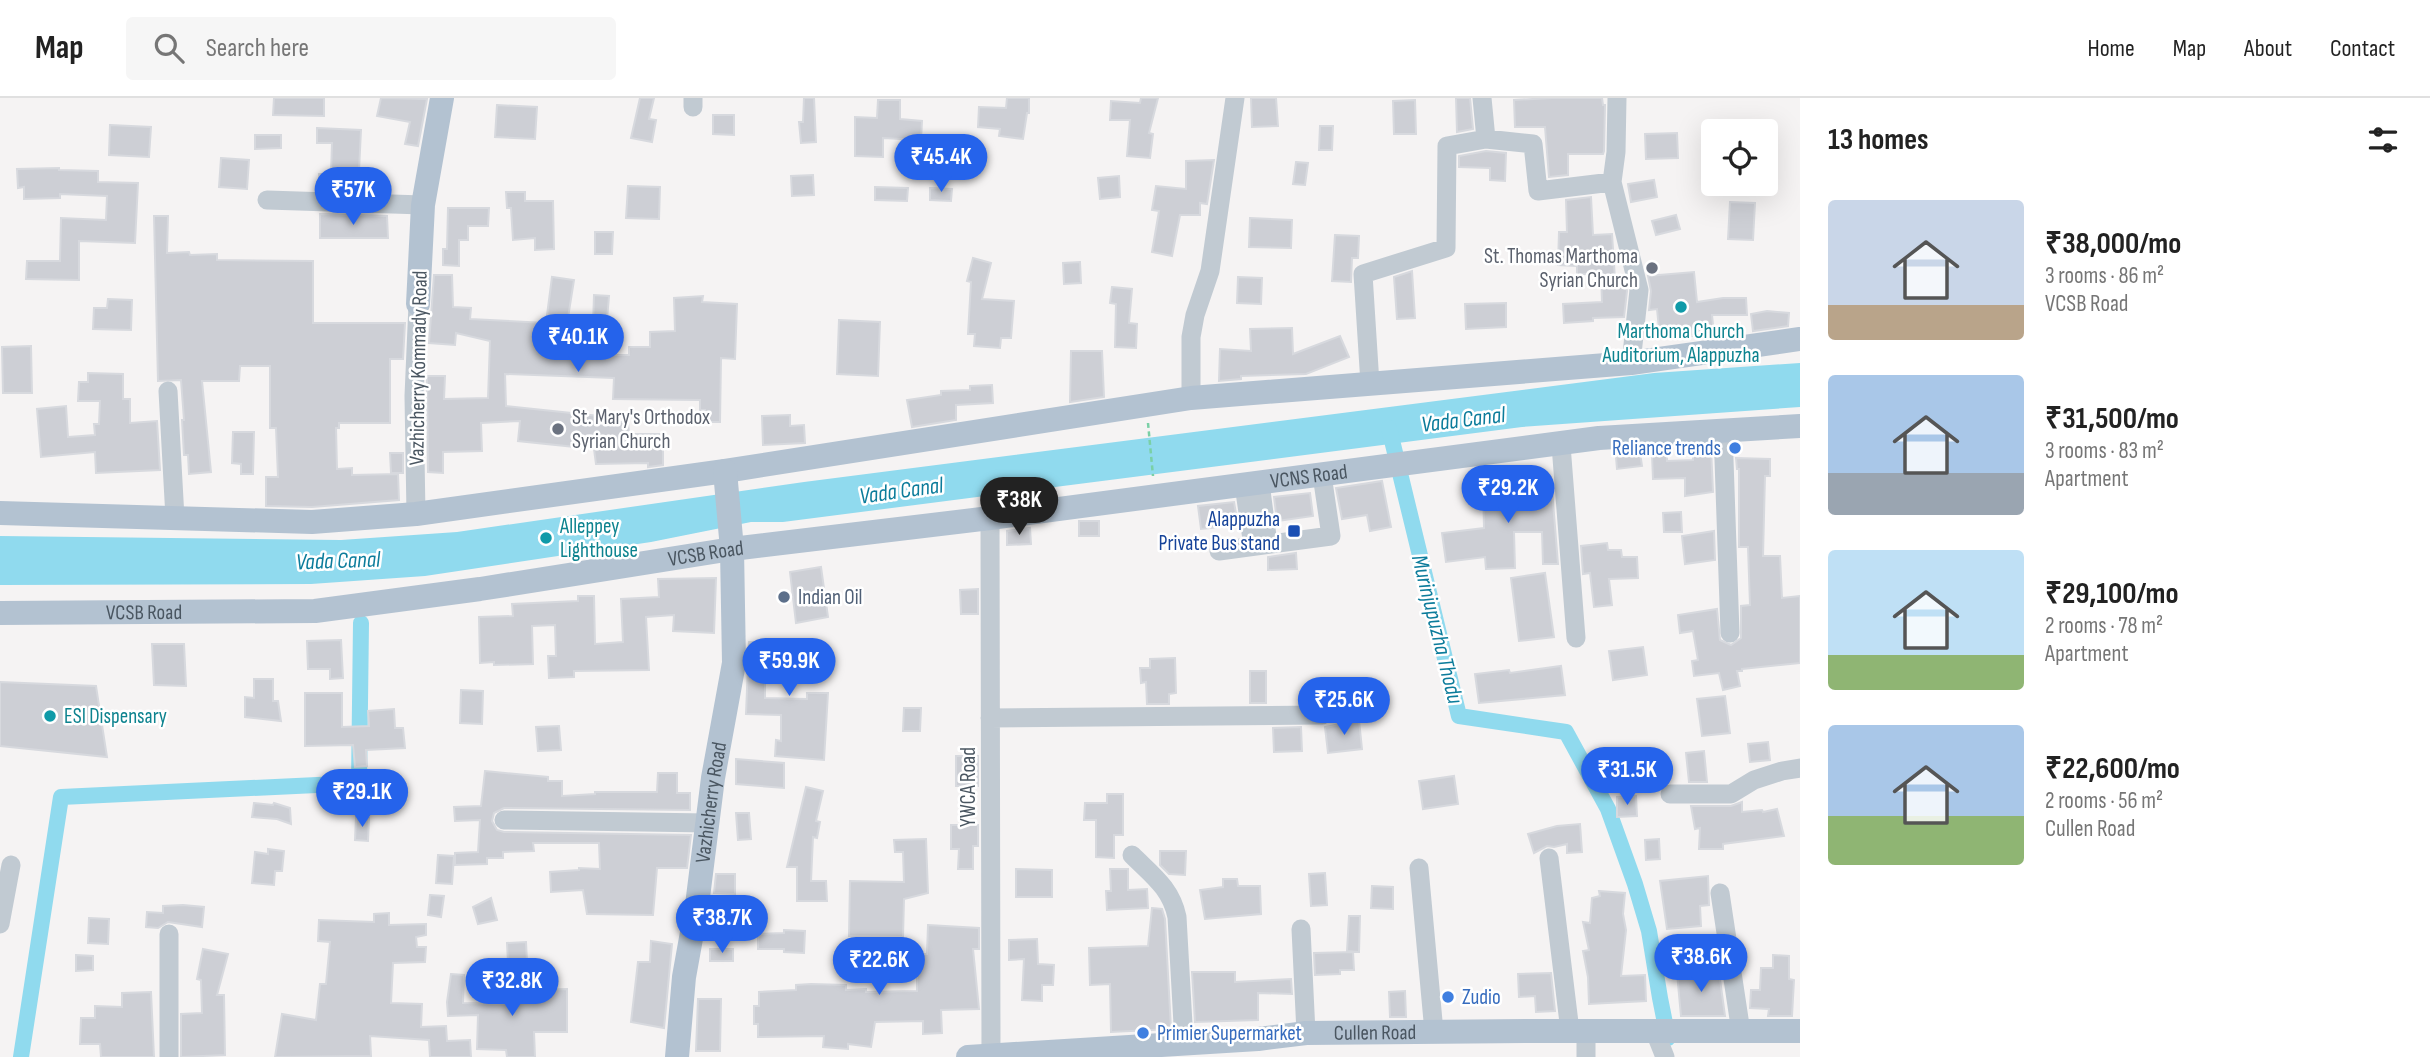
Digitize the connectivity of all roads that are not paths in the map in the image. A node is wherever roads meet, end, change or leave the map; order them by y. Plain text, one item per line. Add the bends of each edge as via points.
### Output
1 (442, 98) edge
2 (1234, 98) edge
3 (1482, 98) edge
4 (1617, 98) edge
5 (1486, 139) junction
6 (1612, 182) junction
7 (267, 200) dead end
8 (423, 205) junction
9 (418, 304) joint
10 (1800, 339) edge
11 (1631, 363) junction
12 (1370, 384) junction
13 (168, 391) dead end
14 (1191, 398) junction
15 (1800, 426) edge
16 (1723, 431) junction
17 (1561, 445) junction
18 (1322, 475) junction
19 (725, 479) junction
20 (1252, 484) junction
21 (0, 513) edge
22 (416, 514) junction
23 (175, 518) junction
24 (990, 518) junction
25 (731, 540) junction
26 (1260, 545) junction
27 (1219, 551) dead end
28 (0, 613) edge
29 (1730, 633) dead end
30 (1576, 638) dead end
31 (1322, 715) dead end
32 (990, 718) junction
33 (1800, 768) edge
34 (1670, 794) dead end
35 (504, 820) dead end
36 (708, 823) junction
37 (1132, 855) dead end
38 (1549, 858) dead end
39 (10, 865) dead end
40 (1419, 868) dead end
41 (1720, 892) dead end
42 (0, 924) edge
43 (1301, 929) dead end
44 (169, 934) dead end
45 (1578, 1031) junction
46 (1800, 1031) edge
47 (1434, 1032) junction
48 (1667, 1032) junction
49 (1741, 1032) junction
50 (1185, 1042) junction
51 (1306, 1045) edge
52 (983, 1056) edge
53 (169, 1057) edge
54 (677, 1057) edge
55 (1586, 1057) edge
56 (1665, 1057) edge

1 - 8 main road, Vazhicherry Kommady Road
2 - 14 street via 1210,271 1191,337
3 - 5 street
4 - 6 street
5 - 6 street via 1533,144 1538,191
5 - 12 street via 1447,146 1446,248 1363,274
6 - 11 street via 1639,290
7 - 8 street
8 - 9 main road, Vazhicherry Kommady Road
9 - 22 street, Vazhicherry Kommady Road
10 - 11 main road
11 - 12 main road
12 - 14 main road
13 - 23 street
14 - 19 main road
15 - 16 main road
16 - 17 main road
16 - 29 street
17 - 18 main road, VCNS Road
17 - 30 street
18 - 20 main road, VCNS Road
18 - 26 street via 1331,536
19 - 22 main road
19 - 25 main road, Vazhicherry Road
20 - 24 main road, VCSB Road
20 - 26 street
21 - 23 main road
22 - 23 main road via 312,522
24 - 25 main road, VCSB Road
24 - 32 street, YWCA Road
25 - 28 main road, VCSB Road via 480,589 315,611
25 - 36 main road, Vazhicherry Road via 733,680
26 - 27 street
31 - 32 street
32 - 52 street, YWCA Road
33 - 34 street via 1754,780 1731,794
35 - 36 street
36 - 54 main road, Vazhicherry Road via 684,976
37 - 50 street via 1174,901
38 - 45 street
39 - 42 street
40 - 47 street
41 - 49 street
43 - 51 street
44 - 53 street
45 - 47 main road, Cullen Road
45 - 48 main road, Cullen Road
45 - 55 street
46 - 49 main road, Cullen Road
47 - 51 main road, Cullen Road
48 - 49 main road, Cullen Road
48 - 56 street
50 - 51 main road, Cullen Road via 1258,1039
50 - 52 main road, Cullen Road

